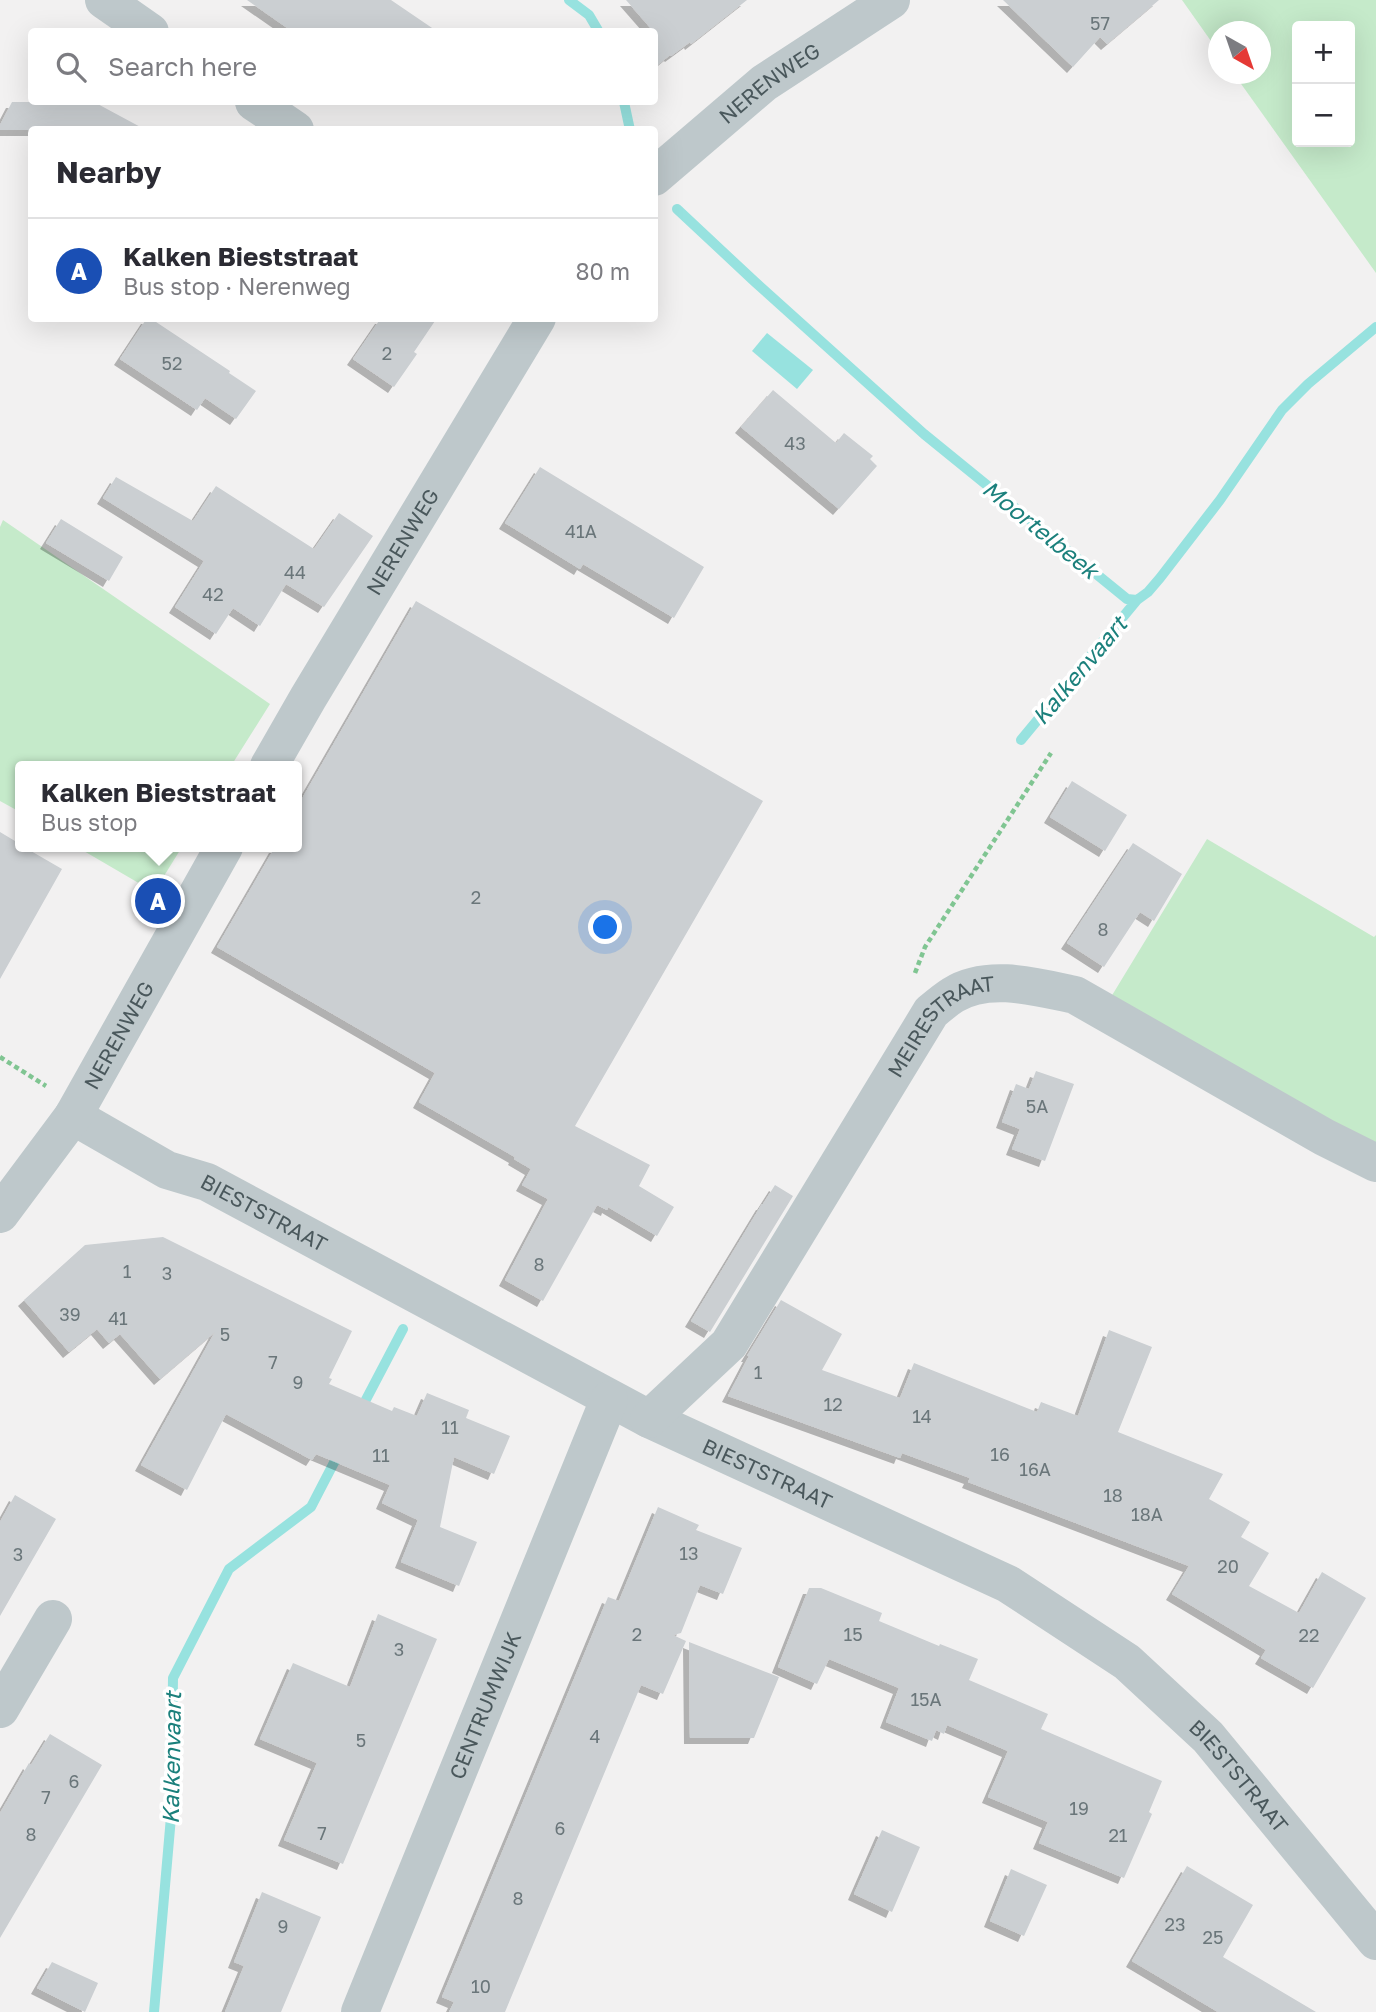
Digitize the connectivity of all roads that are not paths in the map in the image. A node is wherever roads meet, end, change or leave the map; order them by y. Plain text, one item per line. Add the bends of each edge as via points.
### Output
1 (104, 0) edge
2 (891, 0) edge
3 (144, 28) edge
4 (258, 105) edge
5 (289, 126) edge
6 (658, 174) edge
7 (535, 322) edge
8 (272, 761) edge
9 (221, 852) edge
10 (74, 1116) junction
11 (1376, 1163) edge
12 (0, 1214) edge
13 (610, 1400) junction
14 (649, 1419) junction
15 (53, 1619) dead end
16 (0, 1709) edge
17 (1376, 1941) edge
18 (359, 2012) edge

1 - 3 street
2 - 6 street, NERENWEG via 764,83
4 - 5 street
7 - 8 street, NERENWEG
9 - 10 street, NERENWEG
10 - 12 street, NERENWEG
10 - 13 street, BIESTSTRAAT via 167,1170 207,1182
11 - 14 street, MEIRESTRAAT via 1075,995 992,982 955,993 931,1012 729,1343
13 - 14 street, BIESTSTRAAT
13 - 18 street, CENTRUMWIJK
14 - 17 street, BIESTSTRAAT via 1008,1584 1127,1662 1208,1737
15 - 16 street

